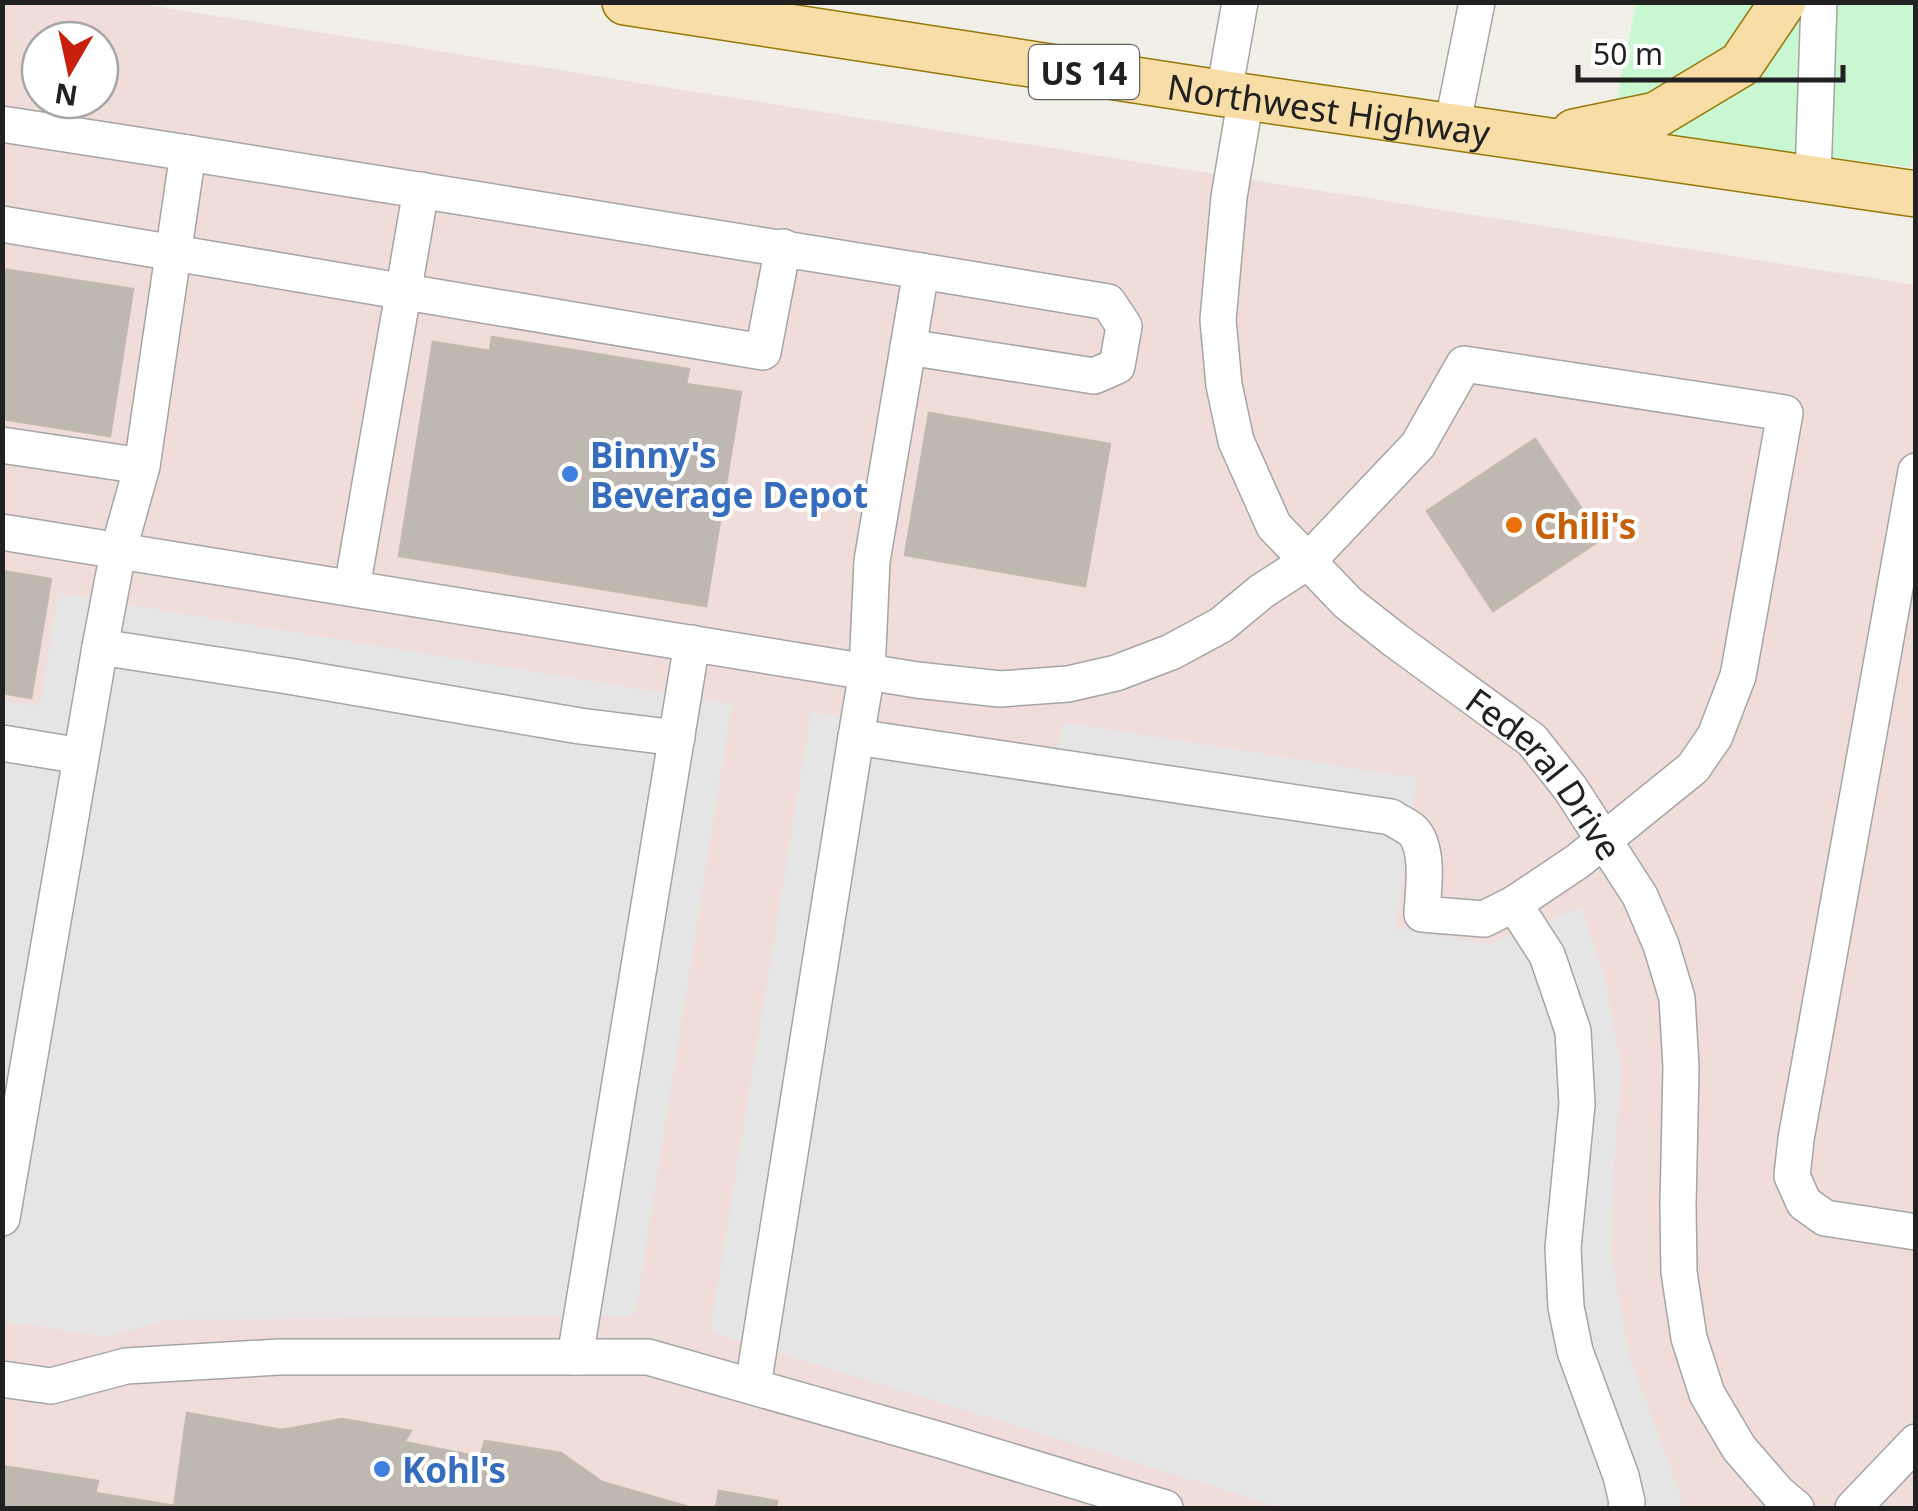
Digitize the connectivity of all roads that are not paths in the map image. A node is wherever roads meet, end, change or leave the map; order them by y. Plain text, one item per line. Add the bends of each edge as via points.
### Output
1 (625, 2) edge
2 (1240, 2) edge
3 (1477, 2) edge
4 (1783, 2) edge
5 (1819, 2) edge
6 (746, 12) edge
7 (1235, 95) junction
8 (2, 124) edge
9 (1452, 126) junction
10 (1542, 139) junction
11 (188, 153) junction
12 (1813, 178) junction
13 (421, 190) junction
14 (1916, 194) edge
15 (2, 224) edge
16 (783, 247) junction
17 (173, 252) junction
18 (922, 270) junction
19 (402, 291) junction
20 (908, 347) junction
21 (2, 445) edge
22 (142, 466) junction
23 (1916, 471) edge
24 (2, 532) edge
25 (118, 552) junction
26 (1307, 562) junction
27 (352, 588) junction
28 (692, 643) junction
29 (100, 647) junction
30 (867, 672) junction
31 (856, 737) junction
32 (677, 738) junction
33 (2, 743) edge
34 (81, 756) junction
35 (1604, 840) junction
36 (1514, 904) junction
37 (2, 1218) edge
38 (1916, 1232) edge
39 (575, 1357) junction
40 (2, 1379) edge
41 (753, 1386) junction
42 (1916, 1442) edge
43 (1165, 1508) edge
44 (1626, 1508) edge
45 (1796, 1508) edge
46 (1854, 1508) edge

1 - 6 main road, Northwest Highway / US 14
2 - 7 lane, Federal Drive
3 - 9 lane
4 - 10 main road via 1741,64 1656,115
5 - 12 lane
6 - 7 main road, Northwest Highway / US 14
7 - 9 main road, Northwest Highway / US 14
7 - 26 lane, Federal Drive via 1218,320 1224,385 1254,484 1274,526
8 - 11 lane
9 - 10 main road, Northwest Highway / US 14
10 - 12 main road, Northwest Highway / US 14
11 - 13 lane
11 - 17 lane
12 - 14 main road, Northwest Highway / US 14
13 - 16 lane
13 - 19 lane
15 - 17 lane
16 - 18 lane
16 - 19 lane via 763,352
17 - 19 lane
17 - 22 lane
18 - 20 lane
18 - 20 lane via 1108,302 1124,326 1117,366 1094,376
19 - 27 lane
20 - 30 lane via 872,562
21 - 22 lane
22 - 25 lane
23 - 38 lane via 1792,1176 1804,1203 1825,1218
24 - 25 lane
25 - 27 lane
25 - 29 lane
26 - 30 lane via 1221,625 1116,673 1000,688
26 - 35 lane, Federal Drive via 1364,615 1532,740
26 - 35 lane via 1418,445 1464,364 1785,413 1738,676 1714,736 1692,768
27 - 28 lane
28 - 30 lane
28 - 32 lane
29 - 32 lane
29 - 34 lane
30 - 31 lane
31 - 36 lane via 1392,818 1415,832 1422,848 1422,914 1484,919
31 - 41 lane
32 - 39 lane
33 - 34 lane
34 - 37 lane
35 - 36 lane
35 - 45 lane, Federal Drive via 1640,896 1677,998 1679,1272 1689,1338 1707,1394 1739,1448
36 - 44 lane via 1547,955 1572,1031 1577,1104 1563,1248 1566,1307 1574,1351 1622,1476
39 - 40 lane via 279,1357 126,1366 51,1386
39 - 41 lane via 648,1356
41 - 43 lane
42 - 46 lane

